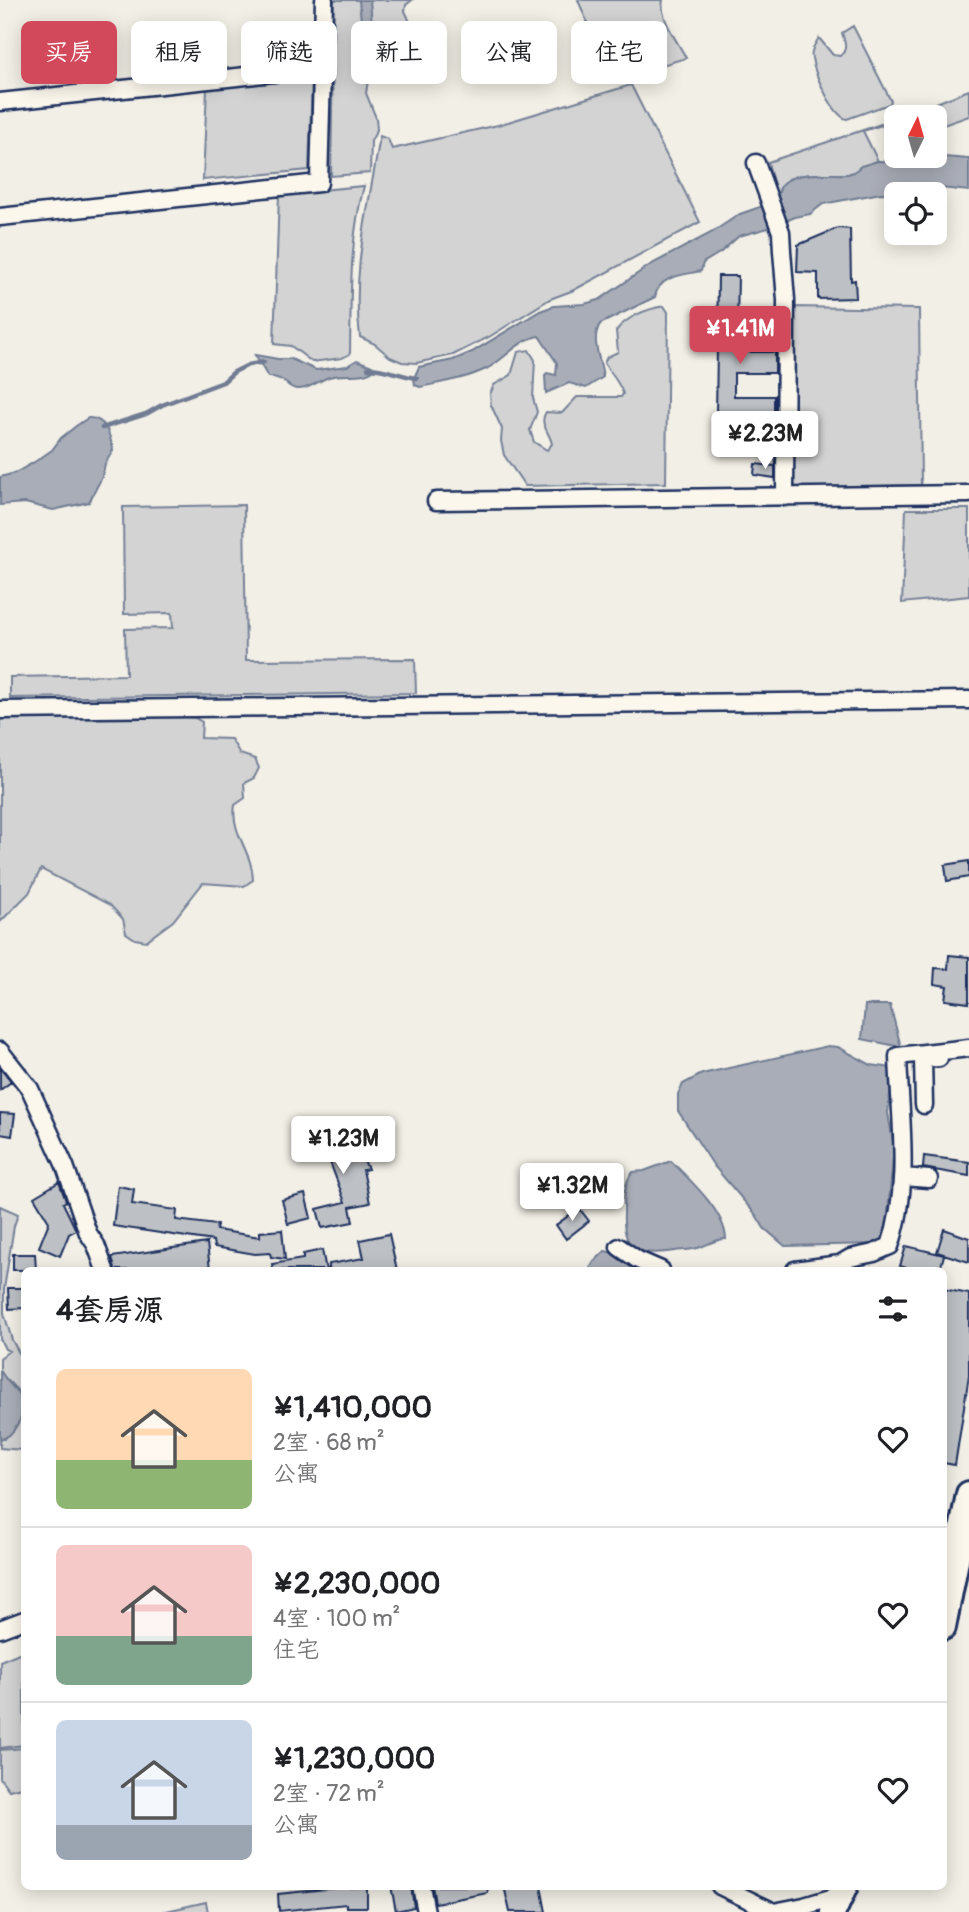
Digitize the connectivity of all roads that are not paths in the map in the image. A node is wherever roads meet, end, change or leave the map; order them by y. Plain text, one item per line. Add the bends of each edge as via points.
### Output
1 (324, 0) edge
2 (323, 21) edge
3 (241, 77) edge
4 (322, 84) edge
5 (0, 102) edge
6 (756, 163) dead end
7 (0, 217) edge
8 (969, 494) edge
9 (785, 497) junction
10 (436, 501) dead end
11 (969, 700) edge
12 (0, 710) edge
13 (969, 1049) edge
14 (0, 1051) edge
15 (924, 1105) dead end
16 (902, 1177) junction
17 (929, 1179) dead end
18 (619, 1247) dead end
19 (104, 1267) edge
20 (653, 1267) edge
21 (839, 1267) edge
22 (969, 1494) edge
23 (947, 1607) edge
24 (21, 1621) edge
25 (0, 1629) edge
26 (422, 1890) edge
27 (728, 1890) edge
28 (840, 1898) edge
29 (426, 1912) edge
30 (774, 1912) edge

1 - 2 street
3 - 5 street
4 - 7 street via 319,183
6 - 9 street via 782,251
8 - 9 street
9 - 10 street
11 - 12 street
13 - 15 street via 967,1055 923,1059
13 - 16 street via 898,1056
14 - 19 street via 30,1089 42,1113
16 - 17 street
16 - 21 street via 890,1246 850,1258
18 - 20 street
22 - 23 main road
24 - 25 street
26 - 29 street
27 - 30 street
28 - 30 street

